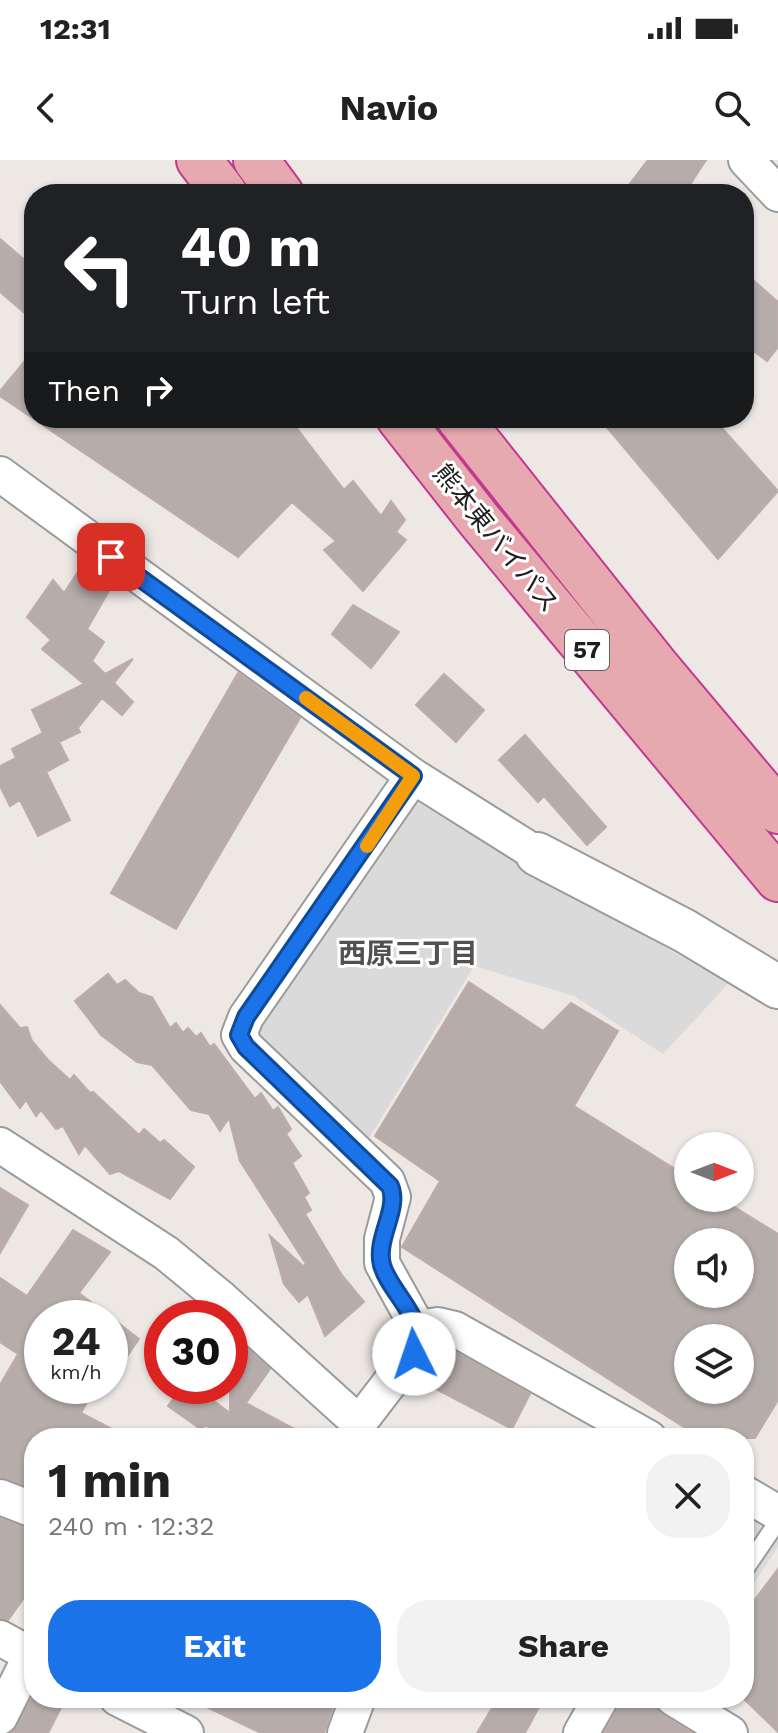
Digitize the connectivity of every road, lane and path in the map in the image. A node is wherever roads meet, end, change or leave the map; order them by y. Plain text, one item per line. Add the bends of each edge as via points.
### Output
1 (199, 160) edge
2 (256, 160) edge
3 (746, 160) edge
4 (217, 184) edge
5 (274, 184) edge
6 (778, 194) edge
7 (407, 428) edge
8 (467, 428) edge
9 (0, 474) edge
10 (413, 776) junction
11 (778, 811) edge
12 (537, 854) joint
13 (778, 879) edge
14 (778, 987) edge
15 (0, 1145) edge
16 (418, 1328) junction
17 (355, 1428) edge
18 (358, 1428) edge
19 (631, 1428) edge
20 (0, 1497) edge
21 (754, 1499) edge
22 (24, 1506) edge
23 (778, 1513) edge
24 (778, 1521) edge
25 (754, 1556) edge
26 (0, 1638) edge
27 (24, 1651) edge
28 (24, 1673) edge
29 (137, 1708) edge
30 (354, 1708) edge
31 (595, 1708) edge
32 (689, 1708) edge
33 (0, 1717) edge
34 (186, 1733) edge
35 (345, 1733) edge
36 (581, 1733) edge
37 (730, 1733) edge

1 - 4 highway
2 - 5 highway
3 - 6 street
7 - 13 highway, 熊本東バイパス / 57
8 - 11 highway, 熊本東バイパス / 57
9 - 10 street
10 - 12 street
10 - 16 street via 246,1017 239,1035 390,1186 393,1197 382,1263
12 - 14 street via 685,931
15 - 17 street via 166,1253 222,1299
16 - 18 street via 414,1354
16 - 19 street via 455,1329
20 - 22 street
21 - 23 street
24 - 25 lane
26 - 27 street
28 - 33 street
29 - 34 street
30 - 35 street
31 - 36 street
32 - 37 street

